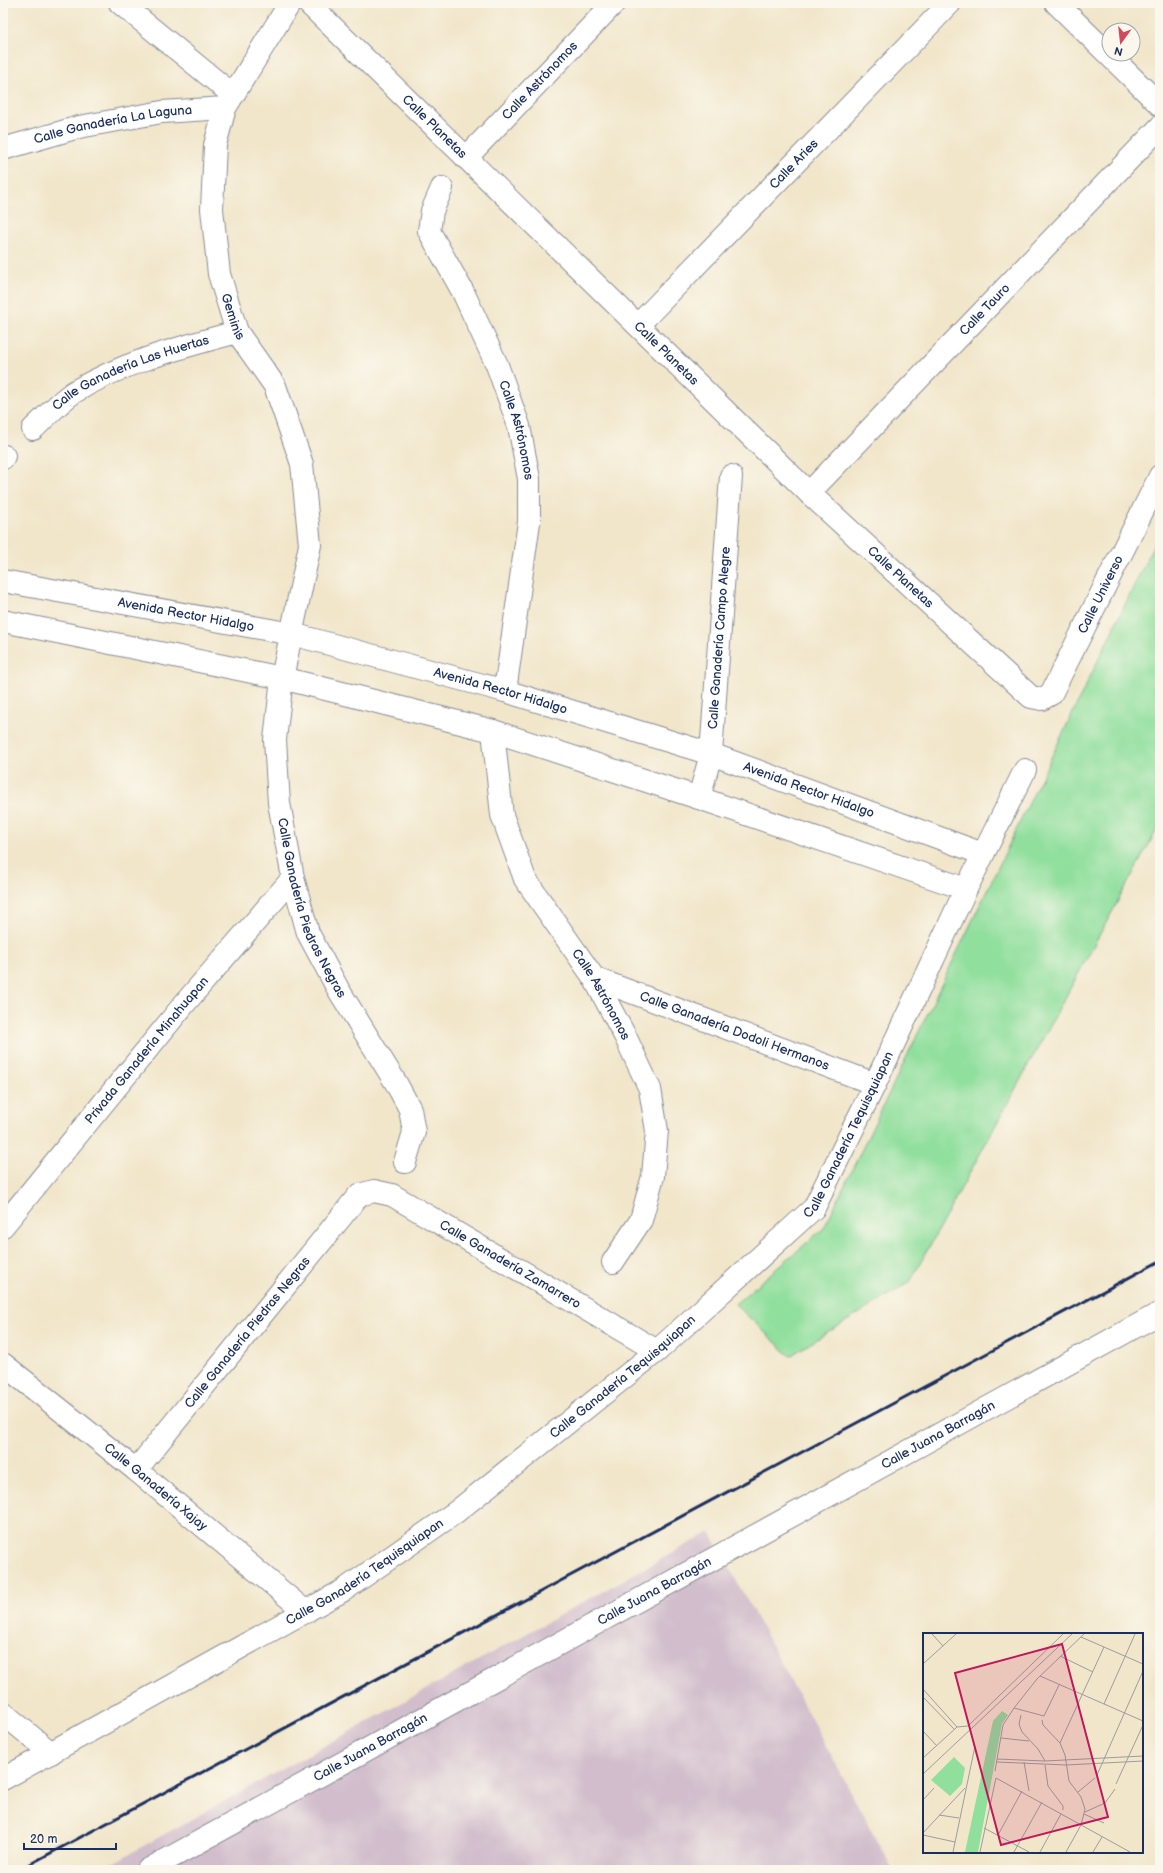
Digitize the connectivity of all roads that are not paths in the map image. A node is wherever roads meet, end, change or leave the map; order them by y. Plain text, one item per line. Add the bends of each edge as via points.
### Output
1 (120, 3) edge
2 (290, 3) edge
3 (308, 3) edge
4 (614, 3) edge
5 (950, 3) edge
6 (1056, 3) edge
7 (229, 101) junction
8 (1160, 105) edge
9 (1160, 127) edge
10 (3, 148) edge
11 (466, 158) junction
12 (442, 188) dead end
13 (638, 325) junction
14 (237, 332) junction
15 (33, 429) dead end
16 (732, 476) dead end
17 (1160, 476) edge
18 (810, 493) junction
19 (3, 581) edge
20 (3, 621) edge
21 (292, 634) junction
22 (282, 678) junction
23 (505, 691) junction
24 (1031, 696) joint
25 (493, 731) junction
26 (711, 754) junction
27 (1026, 770) dead end
28 (699, 798) junction
29 (984, 854) junction
30 (293, 878) junction
31 (966, 889) junction
32 (594, 978) junction
33 (875, 1084) junction
34 (405, 1162) dead end
35 (359, 1195) joint
36 (3, 1226) edge
37 (613, 1262) dead end
38 (1160, 1313) edge
39 (657, 1351) junction
40 (3, 1364) edge
41 (136, 1470) junction
42 (306, 1612) junction
43 (3, 1713) edge
44 (51, 1753) junction
45 (3, 1779) edge
46 (148, 1870) edge

1 - 7 street
2 - 7 street, Geminis
3 - 11 street, Calle Planetas
4 - 11 street, Calle Astrónomos
5 - 13 street, Calle Aries
6 - 8 street
7 - 10 street, Calle Ganadería La Laguna via 79,127
7 - 14 street, Geminis via 216,145 212,209 219,274
9 - 18 street, Calle Tauro
11 - 13 street, Calle Planetas
12 - 23 street, Calle Astrónomos via 432,211 429,231 463,292 497,365 519,426 529,479 529,522
13 - 18 street, Calle Planetas
14 - 15 street, Calle Ganadería Las Huertas via 130,365 73,393
14 - 21 street, Geminis via 275,386 302,464 310,545
16 - 26 street, Calle Ganadería Campo Alegre
17 - 24 street, Calle Universo via 1051,694 1042,699
18 - 24 street, Calle Planetas
19 - 21 street, Avenida Rector Hidalgo
20 - 22 street
21 - 22 street, Calle Ganadería Piedras Negras
21 - 23 street, Avenida Rector Hidalgo
22 - 25 street
22 - 30 street, Calle Ganadería Piedras Negras via 275,740 279,803
23 - 26 street, Avenida Rector Hidalgo
25 - 28 street
25 - 32 street, Calle Astrónomos via 502,815 525,879
26 - 28 street, Calle Ganadería Campo Alegre
26 - 29 street, Avenida Rector Hidalgo
27 - 29 street, Calle Ganadería Tequisquiapan
28 - 31 street
29 - 31 street, Calle Ganadería Tequisquiapan
30 - 34 street, Calle Ganadería Piedras Negras via 308,933 338,989 410,1109 414,1132
30 - 36 street, Privada Ganadería Minahuapan via 185,1003
31 - 33 street, Calle Ganadería Tequisquiapan
32 - 33 street, Calle Ganadería Dodoli Hermanos
32 - 37 street, Calle Astrónomos via 650,1089 657,1131 652,1176 641,1220
33 - 39 street, Calle Ganadería Tequisquiapan via 814,1208
35 - 39 street, Calle Ganadería Zamarrero via 374,1191 392,1195
35 - 41 street, Calle Ganadería Piedras Negras
38 - 46 street, Calle Juana Barragán
39 - 42 street, Calle Ganadería Tequisquiapan via 456,1512 344,1590
40 - 41 street, Calle Ganadería Xajay
41 - 42 street, Calle Ganadería Xajay
42 - 44 street, Calle Ganadería Tequisquiapan
43 - 44 street
44 - 45 street, Calle Ganadería Tequisquiapan

